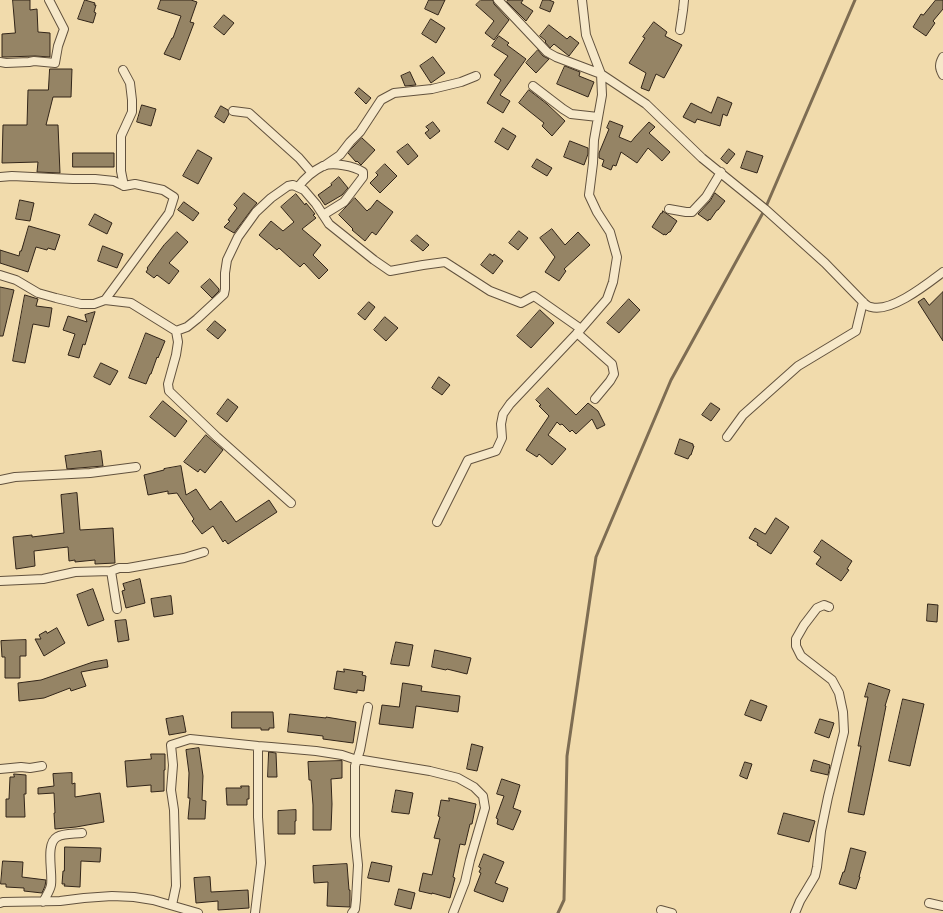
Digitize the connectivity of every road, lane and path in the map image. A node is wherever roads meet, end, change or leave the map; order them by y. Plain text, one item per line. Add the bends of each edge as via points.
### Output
1 (48, 0) edge
2 (498, 0) edge
3 (582, 0) edge
4 (684, 0) edge
5 (680, 30) dead end
6 (943, 57) edge
7 (0, 62) edge
8 (123, 70) dead end
9 (601, 74) junction
10 (943, 74) edge
11 (476, 76) dead end
12 (533, 86) dead end
13 (233, 111) dead end
14 (598, 117) junction
15 (324, 166) junction
16 (720, 172) junction
17 (312, 173) junction
18 (0, 177) edge
19 (124, 186) junction
20 (298, 187) junction
21 (669, 209) dead end
22 (323, 215) junction
23 (943, 272) edge
24 (0, 274) edge
25 (105, 300) junction
26 (863, 302) junction
27 (176, 331) junction
28 (579, 331) junction
29 (596, 399) dead end
30 (727, 437) dead end
31 (136, 467) dead end
32 (0, 480) edge
33 (291, 503) dead end
34 (437, 522) dead end
35 (204, 552) dead end
36 (112, 571) junction
37 (0, 581) edge
38 (829, 607) dead end
39 (117, 609) dead end
40 (368, 707) dead end
41 (258, 746) junction
42 (357, 760) junction
43 (42, 766) dead end
44 (0, 769) edge
45 (82, 833) dead end
46 (43, 902) junction
47 (0, 903) edge
48 (929, 903) dead end
49 (172, 905) junction
50 (943, 906) edge
51 (661, 910) dead end
52 (198, 913) edge
53 (256, 913) edge
54 (352, 913) edge
55 (453, 913) edge
56 (672, 913) edge
57 (795, 913) edge

1 - 7 street via 64,29 55,62
2 - 9 street via 547,52
3 - 9 street via 586,35
4 - 5 street
6 - 10 street via 940,70
8 - 19 street via 130,83 132,100 132,112 121,136 121,171
9 - 14 street via 602,95
9 - 16 street via 646,104
11 - 15 street via 432,89 394,93 381,100 360,132 340,155
12 - 14 street via 571,114
13 - 17 street via 249,113
14 - 28 street via 589,195 610,232 617,257 607,299
15 - 17 street
15 - 22 street via 341,164 358,168 363,172 363,177 344,202
16 - 21 street via 706,197 692,212
16 - 26 street via 825,263
17 - 20 street
18 - 19 street via 95,179 114,181
19 - 25 street via 135,184 163,190 174,197 169,213
20 - 22 street via 304,190
20 - 27 street via 288,186 256,212 238,237 228,260 224,273 224,294 187,327
22 - 28 street via 329,224 390,272 445,262 490,291 521,303 534,296
23 - 26 street via 900,302 885,308 869,307
24 - 25 street via 56,298 81,304 94,304
25 - 27 street via 131,303
26 - 30 street via 856,331 798,366 743,415
27 - 33 street via 178,342 168,384 169,391
28 - 29 street via 612,364 614,374
28 - 34 street via 503,414 502,438 496,451 468,460
31 - 32 street
35 - 36 street
36 - 37 street via 75,572 43,579
36 - 39 street
38 - 57 street via 824,605 817,608 796,639 801,656 832,680 839,693 844,712 844,732 821,830 815,876
40 - 42 street
41 - 42 street via 316,751
41 - 49 street via 190,739 171,745 176,886
41 - 53 street via 261,863
42 - 54 street via 355,836 358,865 355,909
42 - 55 street via 409,767 458,778 474,787 483,796 485,808 465,882
43 - 44 street
45 - 46 street via 62,835 51,843 51,887
46 - 47 street
46 - 49 street via 112,896 134,897
48 - 50 street
49 - 52 street
51 - 56 street

